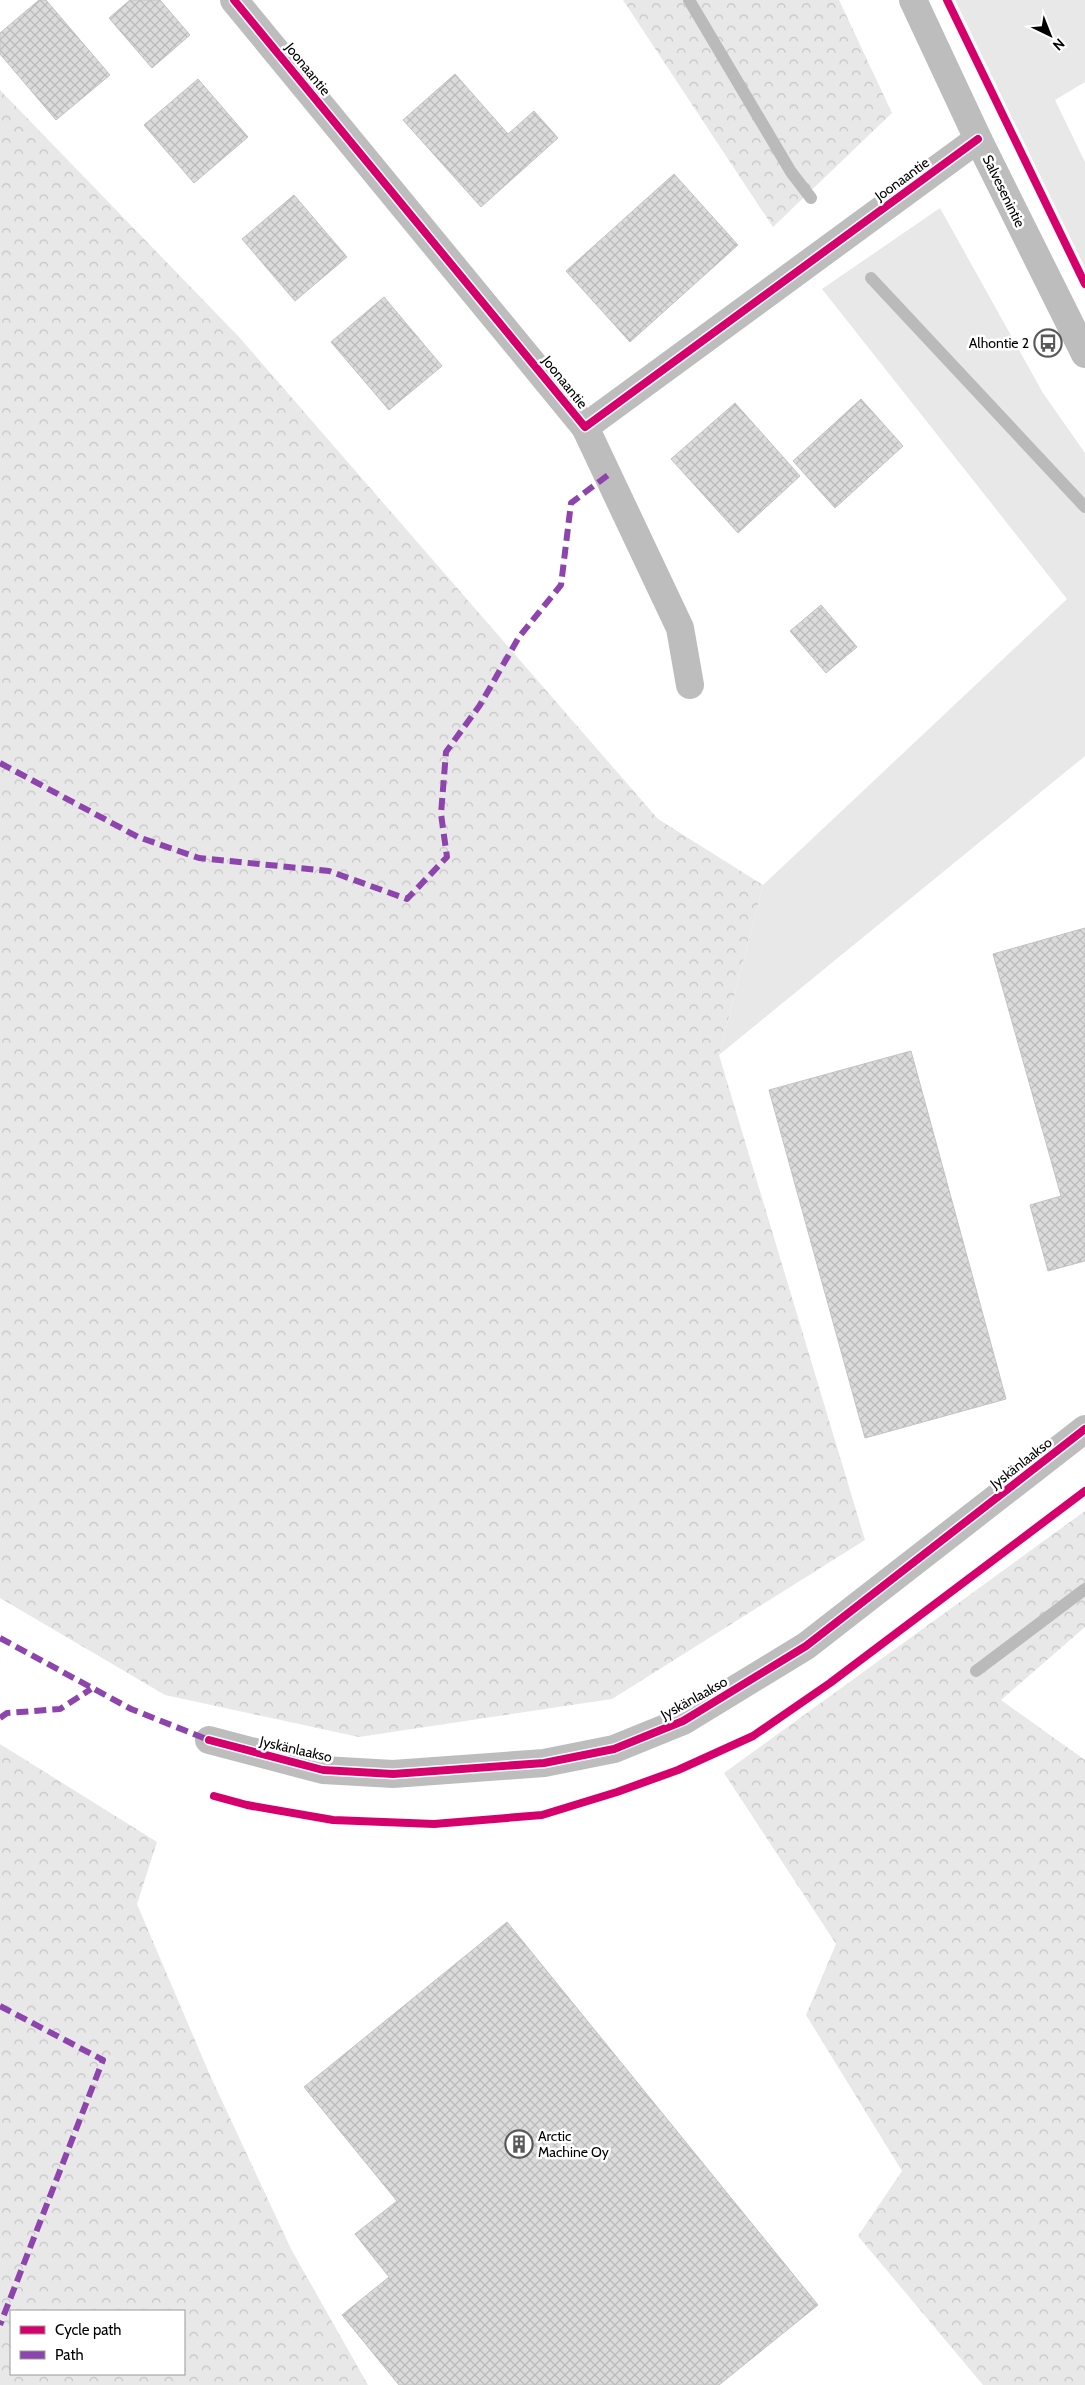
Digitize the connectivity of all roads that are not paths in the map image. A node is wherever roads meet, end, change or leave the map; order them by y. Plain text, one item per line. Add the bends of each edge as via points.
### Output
1 (234, 0) edge
2 (913, 0) edge
3 (978, 139) junction
4 (1085, 354) edge
5 (586, 427) junction
6 (690, 685) dead end
7 (1085, 1429) edge
8 (210, 1740) dead end

1 - 5 street, Joonaantie
2 - 3 street, Salvesenintie
3 - 4 street, Salvesenintie
3 - 5 street, Joonaantie
5 - 6 street, Joonaantie via 680,628
7 - 8 street, Jyskänlaakso via 806,1646 683,1721 614,1749 544,1763 393,1774 323,1770

